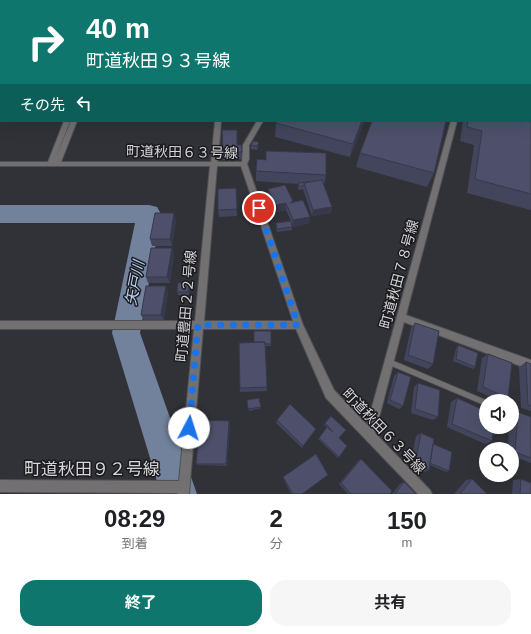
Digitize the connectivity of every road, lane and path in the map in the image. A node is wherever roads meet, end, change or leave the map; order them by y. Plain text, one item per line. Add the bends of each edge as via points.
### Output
1 (67, 122) edge
2 (74, 122) edge
3 (218, 122) edge
4 (259, 122) edge
5 (454, 122) edge
6 (213, 163) junction
7 (0, 164) edge
8 (53, 164) junction
9 (244, 164) junction
10 (401, 317) junction
11 (0, 325) edge
12 (198, 325) junction
13 (298, 325) junction
14 (389, 362) junction
15 (531, 365) edge
16 (479, 400) edge
17 (370, 433) junction
18 (0, 486) edge
19 (183, 490) edge
20 (426, 494) edge

1 - 8 street
2 - 8 street
3 - 6 street, 町道豊田２２号線
4 - 9 street via 246,145
5 - 10 street, 町道秋田７８号線
6 - 8 street, 町道秋田６３号線
6 - 9 street, 町道秋田６３号線
6 - 12 street, 町道豊田２２号線
7 - 8 street, 町道秋田６３号線
9 - 13 street, 町道秋田６３号線
10 - 14 street, 町道秋田７８号線
10 - 15 street
11 - 12 street
12 - 13 street
12 - 19 street, 町道豊田２２号線
13 - 17 street, 町道秋田６３号線 via 330,394
14 - 16 lane
14 - 17 street, 町道秋田７８号線
17 - 20 street, 町道秋田６３号線
18 - 19 street, 町道秋田９２号線

